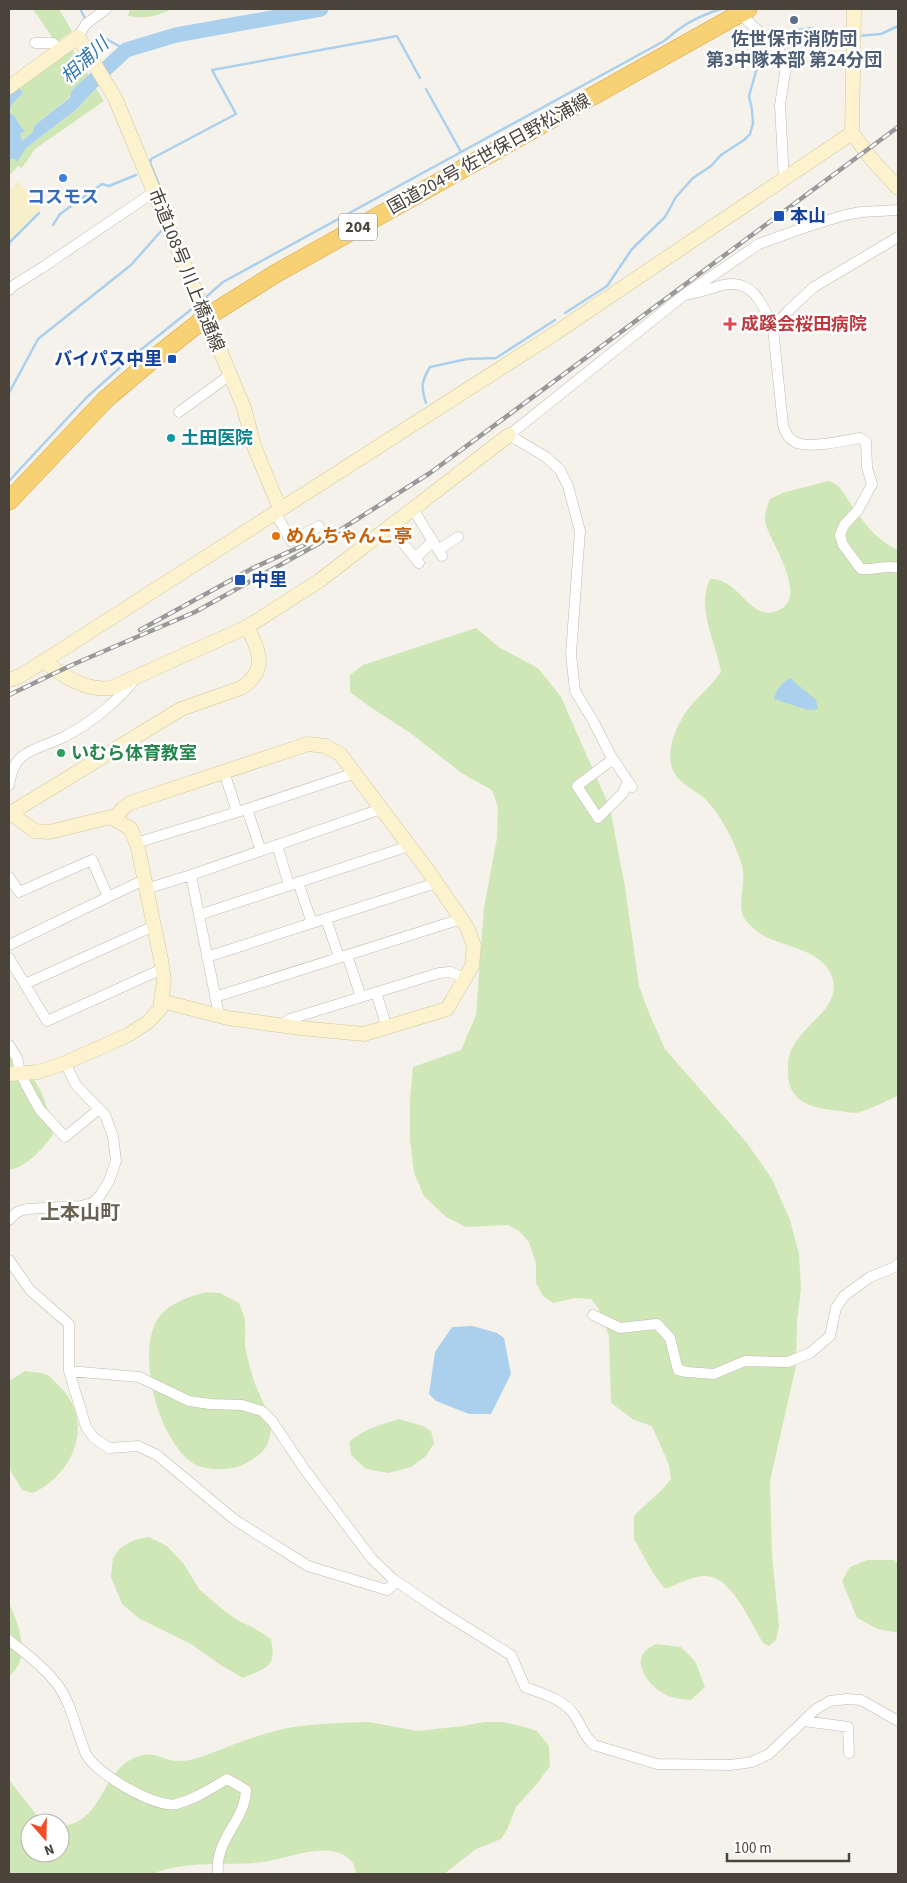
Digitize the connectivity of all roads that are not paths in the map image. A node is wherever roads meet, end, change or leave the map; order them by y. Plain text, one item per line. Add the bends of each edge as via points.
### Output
1 (854, 9) edge
2 (102, 10) edge
3 (744, 11) edge
4 (78, 37) junction
5 (35, 43) dead end
6 (58, 50) junction
7 (9, 87) edge
8 (852, 133) junction
9 (784, 180) junction
10 (898, 188) edge
11 (154, 192) junction
12 (898, 210) edge
13 (898, 238) edge
14 (10, 286) edge
15 (684, 295) junction
16 (205, 318) junction
17 (772, 328) junction
18 (230, 375) junction
19 (180, 412) dead end
20 (509, 435) junction
21 (9, 502) edge
22 (413, 509) junction
23 (277, 511) junction
24 (319, 526) dead end
25 (390, 527) junction
26 (458, 538) dead end
27 (438, 549) junction
28 (898, 568) edge
29 (247, 627) junction
30 (44, 661) junction
31 (137, 678) junction
32 (9, 680) edge
33 (613, 759) junction
34 (224, 772) junction
35 (355, 773) junction
36 (9, 785) edge
37 (382, 809) junction
38 (242, 811) junction
39 (10, 813) edge
40 (115, 819) junction
41 (136, 843) junction
42 (277, 845) junction
43 (409, 846) junction
44 (261, 851) junction
45 (191, 875) junction
46 (9, 877) edge
47 (436, 883) junction
48 (294, 884) junction
49 (145, 885) junction
50 (108, 896) junction
51 (199, 915) junction
52 (326, 918) junction
53 (461, 919) junction
54 (312, 923) junction
55 (154, 926) junction
56 (9, 945) edge
57 (207, 956) junction
58 (343, 956) junction
59 (9, 958) edge
60 (162, 969) junction
61 (465, 978) junction
62 (25, 984) junction
63 (376, 992) junction
64 (215, 997) junction
65 (361, 997) junction
66 (161, 1001) junction
67 (219, 1015) junction
68 (281, 1025) junction
69 (387, 1028) junction
70 (9, 1045) edge
71 (65, 1063) junction
72 (14, 1074) edge
73 (99, 1108) junction
74 (9, 1220) edge
75 (9, 1260) edge
76 (898, 1264) edge
77 (593, 1315) dead end
78 (69, 1371) junction
79 (393, 1579) junction
80 (9, 1640) edge
81 (804, 1721) junction
82 (898, 1721) edge
83 (849, 1753) dead end
84 (218, 1874) edge

1 - 8 street
2 - 4 street via 86,24
3 - 9 street, 204 via 787,60 780,105
3 - 16 highway, 国道204号 佐世保日野松浦線 / 204 via 275,274
4 - 6 street
4 - 11 street, 市道108号 川上橋通線 via 115,98
5 - 6 street via 53,43
6 - 7 street
8 - 9 street
8 - 10 street
9 - 23 street via 566,327
11 - 14 street
11 - 16 street, 市道108号 川上橋通線
12 - 15 street via 845,215 759,244
13 - 17 street via 814,287
15 - 17 street via 741,283 752,290
15 - 20 street
16 - 18 street, 市道108号 川上橋通線
16 - 21 highway, 国道204号 佐世保日野松浦線 / 204 via 106,399
17 - 28 street via 786,434 796,442 816,444 860,438 866,442 867,468 872,484 858,510 844,525 840,535 843,545 861,569
18 - 19 street
18 - 23 street, 市道108号 川上橋通線
20 - 22 street
20 - 33 street via 546,457 560,470 568,486 580,531 571,654 575,691
22 - 25 street
22 - 27 street
23 - 24 street via 291,541
23 - 30 street
25 - 27 street via 417,560
25 - 29 street via 319,581
26 - 27 street
29 - 31 street
29 - 39 street via 257,646 260,664 249,683 182,709
30 - 31 street via 76,682 101,689
30 - 32 street
31 - 36 street via 100,714 23,755 14,766
33 - 33 street via 630,784 598,818 577,786
34 - 35 street via 308,744 325,746 340,754
34 - 38 street
34 - 40 street via 130,803
35 - 37 street
35 - 38 street
37 - 42 street
37 - 43 street
38 - 41 street
38 - 44 street
39 - 40 street via 35,831 42,832 99,818
40 - 41 street via 130,829
41 - 49 street
42 - 44 street
42 - 48 street
43 - 47 street
43 - 48 street
44 - 45 street
45 - 49 street
45 - 51 street
46 - 50 street via 18,892 92,860
47 - 52 street
47 - 53 street
48 - 51 street
48 - 54 street
49 - 50 street
49 - 55 street
50 - 56 street
51 - 57 street
52 - 54 street
52 - 58 street
53 - 58 street
53 - 61 street via 474,946 472,966
54 - 57 street
55 - 60 street
55 - 62 street
57 - 64 street
58 - 64 street
58 - 65 street
59 - 62 street
60 - 62 street via 47,1021
60 - 66 street
61 - 63 street via 450,972 439,973
61 - 69 street via 447,1008
63 - 65 street
63 - 69 street
64 - 67 street
65 - 68 street via 290,1019
66 - 67 street
66 - 71 street via 160,1009 148,1022 128,1035
67 - 68 street
68 - 69 street via 364,1034
70 - 72 street via 17,1058
71 - 72 street via 38,1072
71 - 73 street via 76,1085
72 - 73 street via 40,1110 66,1137
73 - 74 street via 113,1136 116,1161 99,1197 81,1206 27,1209 17,1212
75 - 78 street via 30,1290 69,1324
76 - 77 street via 870,1277 844,1296 836,1308 830,1336 810,1353 788,1362 745,1361 714,1374 678,1370 670,1338 657,1324 620,1328
78 - 79 street via 139,1377 189,1401 242,1405 262,1410 367,1552
78 - 79 street via 86,1428 102,1444 109,1448 138,1446 157,1455 236,1520 308,1566 387,1590
79 - 81 street via 511,1655 525,1687 566,1706 594,1745 657,1764 731,1765 752,1762 769,1754
80 - 84 street via 40,1665 58,1685 87,1756 127,1788 158,1803 175,1805 227,1779 246,1790 246,1800 218,1852
81 - 82 street via 830,1701 847,1699 861,1700
81 - 83 street via 848,1727

